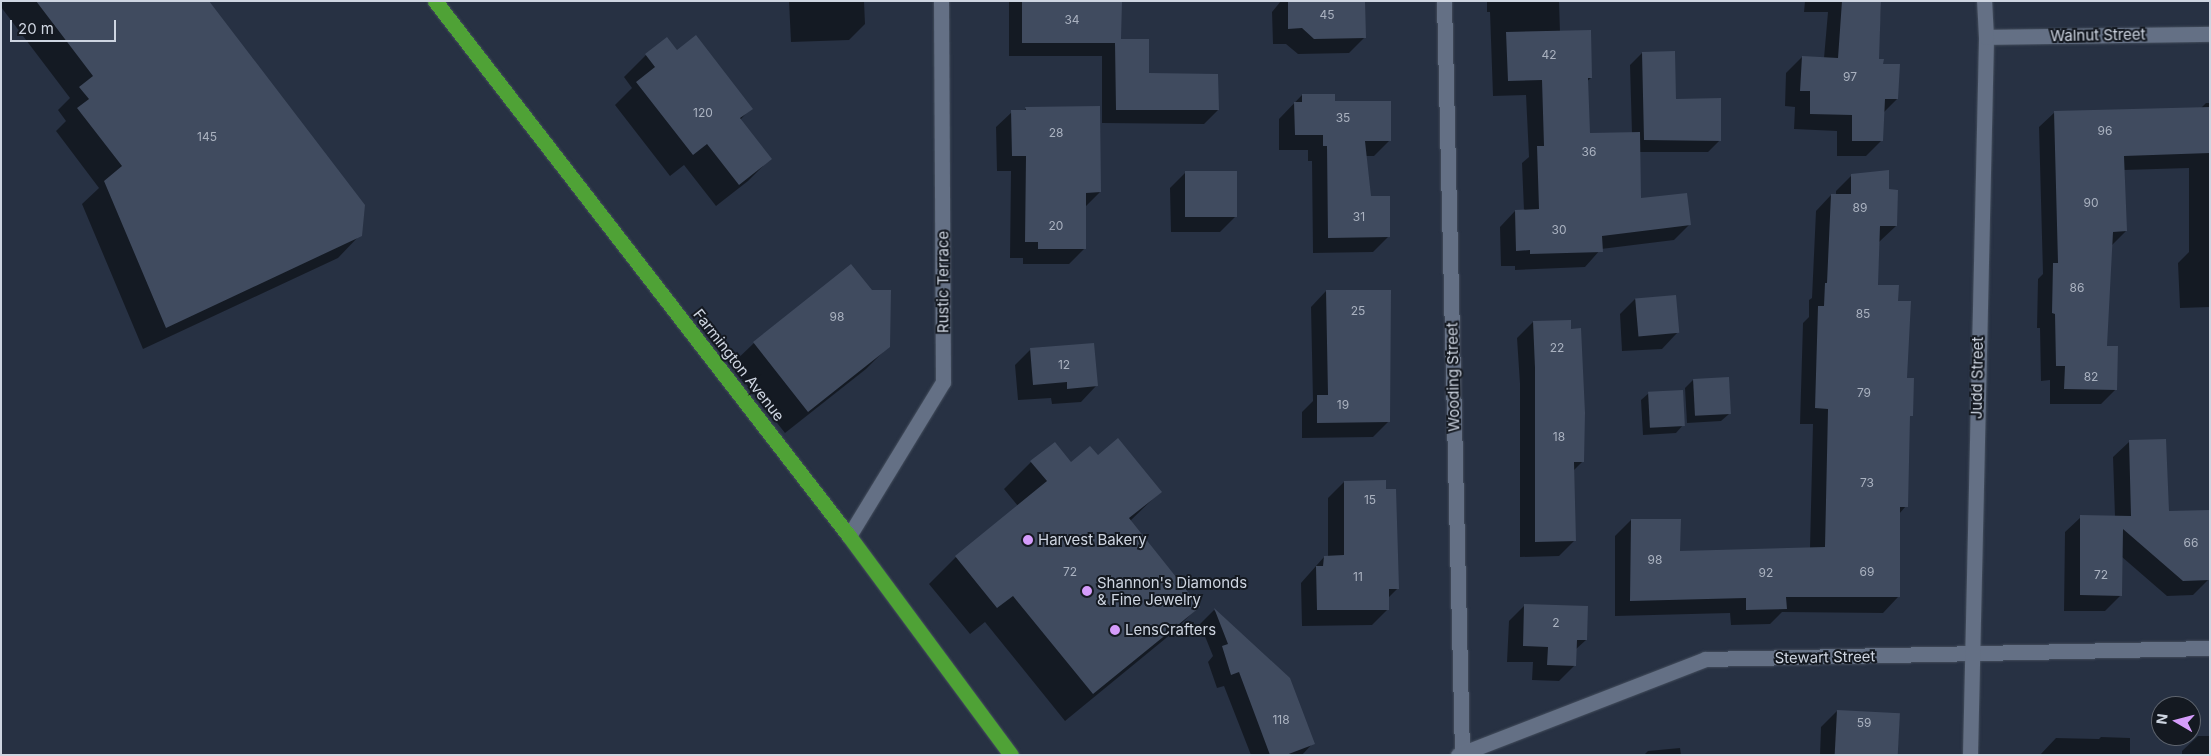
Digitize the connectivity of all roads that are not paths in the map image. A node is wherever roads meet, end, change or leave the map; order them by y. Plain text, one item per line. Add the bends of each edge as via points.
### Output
1 (435, 1) edge
2 (941, 1) edge
3 (1444, 1) edge
4 (1984, 1) edge
5 (2210, 34) edge
6 (1986, 37) junction
7 (850, 536) junction
8 (2210, 648) edge
9 (1971, 654) junction
10 (1460, 754) edge
11 (1011, 755) edge
12 (1970, 755) edge

1 - 7 highway, Farmington Avenue
2 - 7 street, Rustic Terrace via 943,382
3 - 10 street, Wooding Street
4 - 6 street, Judd Street
5 - 6 street, Walnut Street
6 - 9 street, Judd Street
7 - 11 highway, Farmington Avenue
8 - 9 street, Stewart Street
9 - 10 street, Stewart Street via 1705,659
9 - 12 street, Judd Street

